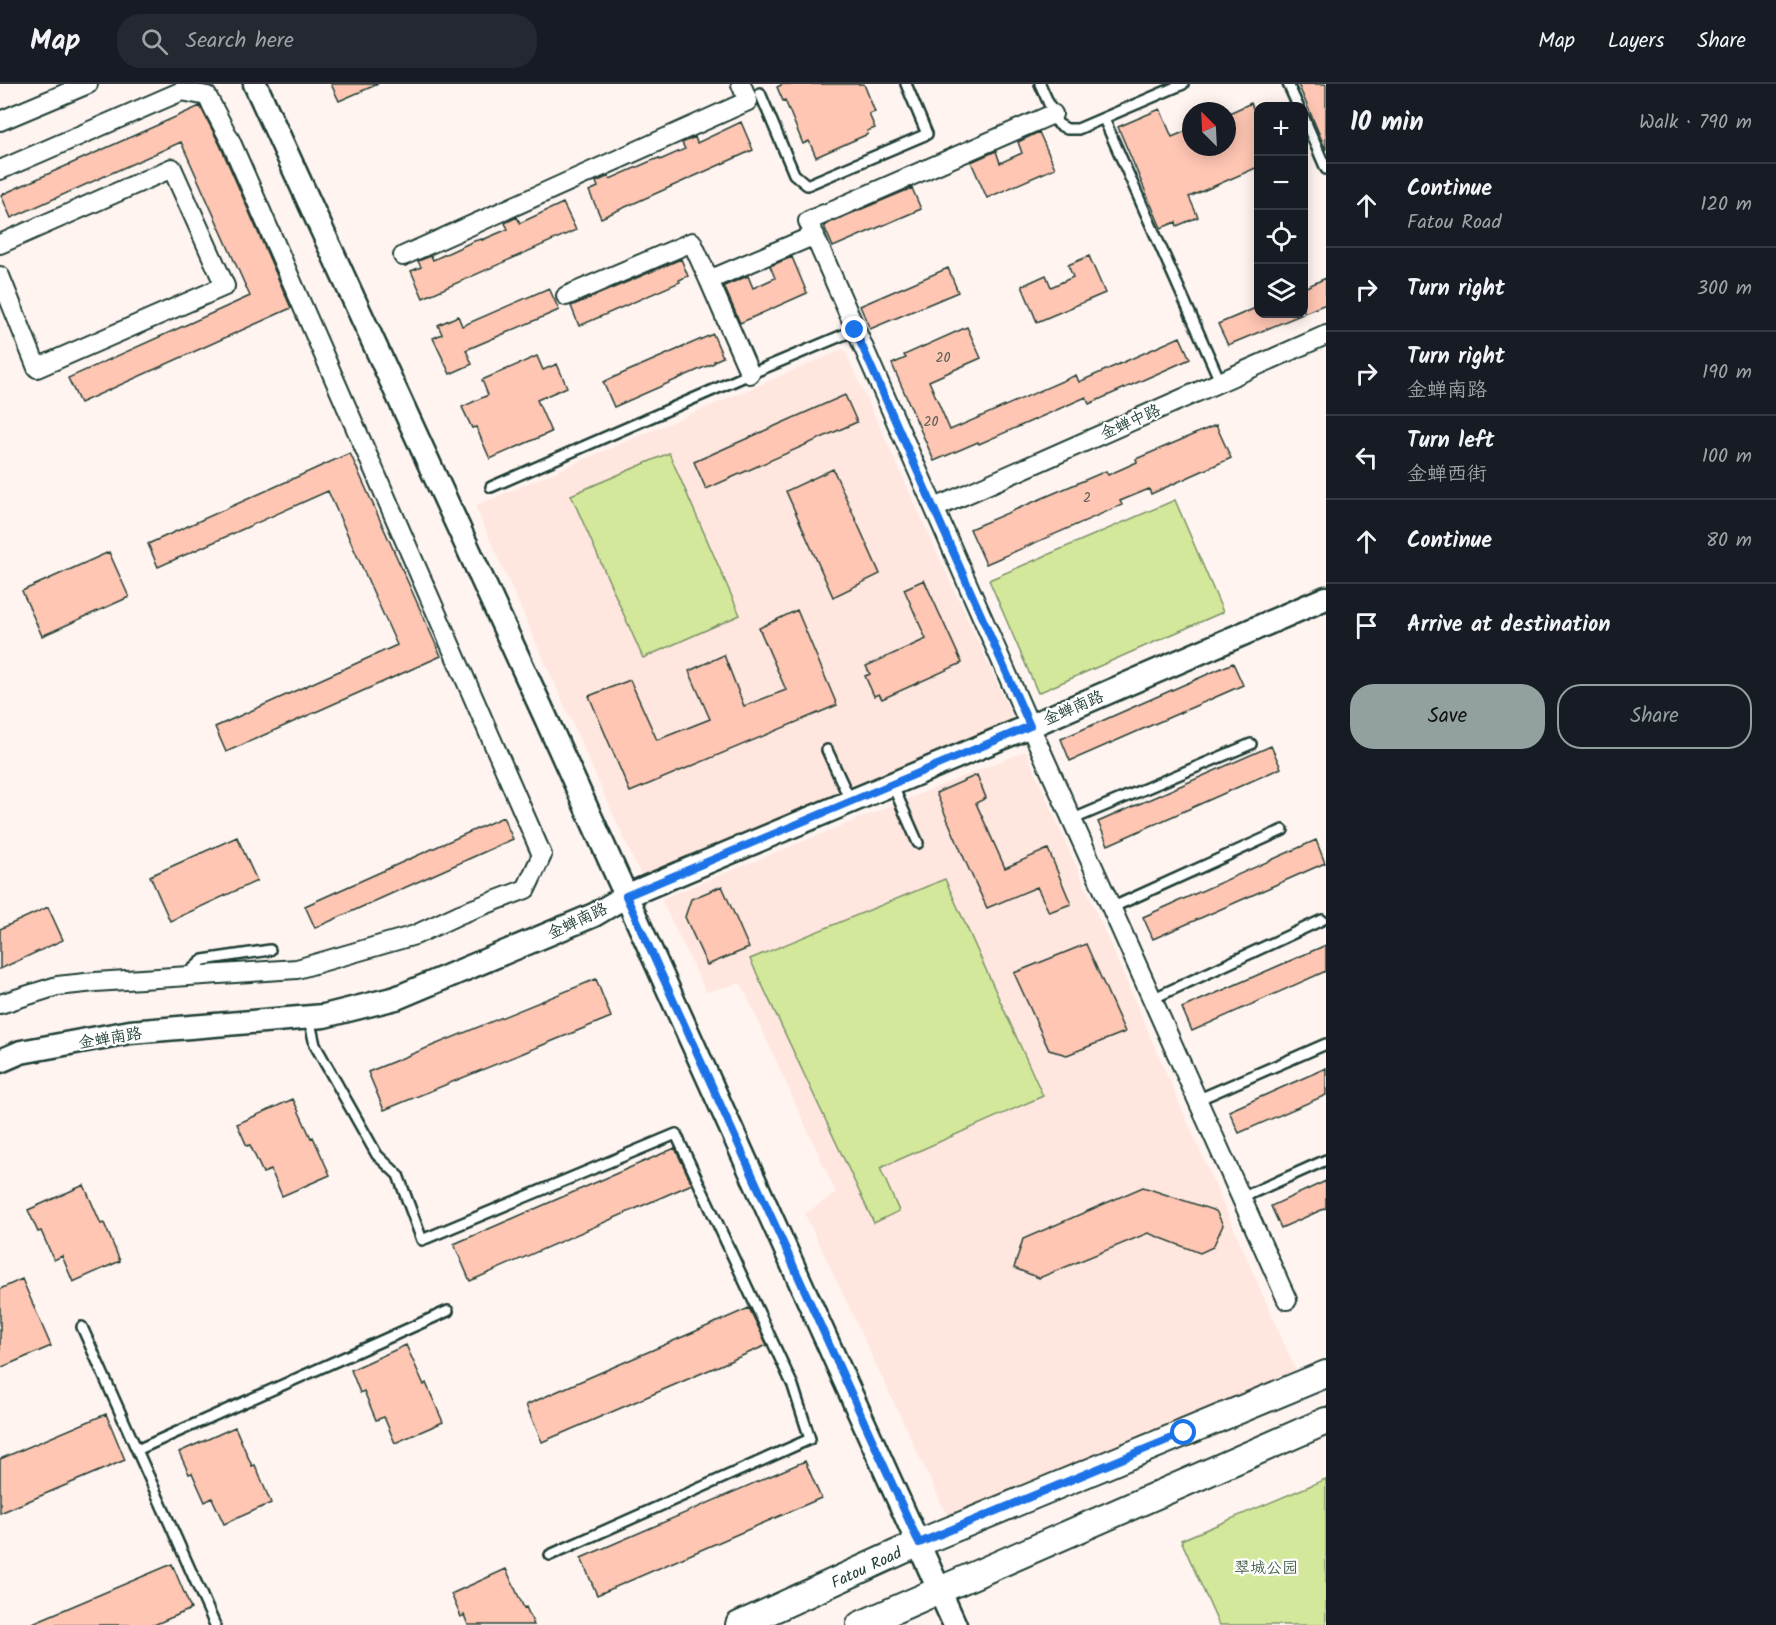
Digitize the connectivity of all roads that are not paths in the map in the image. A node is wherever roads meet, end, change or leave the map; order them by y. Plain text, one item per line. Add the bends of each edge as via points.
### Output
1 (88, 84) edge
2 (255, 84) edge
3 (741, 84) edge
4 (906, 84) edge
5 (1040, 84) edge
6 (1183, 84) edge
7 (1288, 84) edge
8 (760, 93) dead end
9 (1296, 102) edge
10 (1053, 114) junction
11 (1104, 119) junction
12 (0, 121) edge
13 (1308, 127) edge
14 (1326, 169) edge
15 (0, 170) edge
16 (815, 235) junction
17 (0, 244) edge
18 (403, 256) dead end
19 (0, 276) edge
20 (709, 280) junction
21 (566, 296) dead end
22 (855, 330) junction
23 (1326, 335) edge
24 (750, 374) junction
25 (1220, 381) junction
26 (491, 487) dead end
27 (935, 508) junction
28 (1326, 598) edge
29 (1030, 726) junction
30 (1251, 744) dead end
31 (827, 750) dead end
32 (892, 784) junction
33 (851, 802) junction
34 (1071, 820) junction
35 (1283, 831) dead end
36 (918, 843) dead end
37 (626, 896) junction
38 (1111, 909) junction
39 (1322, 920) dead end
40 (270, 950) dead end
41 (183, 976) junction
42 (1152, 999) junction
43 (0, 1004) edge
44 (309, 1018) junction
45 (1326, 1044) edge
46 (0, 1061) edge
47 (1197, 1100) junction
48 (1326, 1160) edge
49 (1241, 1198) junction
50 (1287, 1300) dead end
51 (448, 1311) dead end
52 (82, 1327) dead end
53 (1326, 1374) edge
54 (1326, 1421) edge
55 (137, 1450) junction
56 (919, 1543) junction
57 (550, 1555) dead end
58 (940, 1590) junction
59 (215, 1625) edge
60 (739, 1625) edge
61 (860, 1625) edge
62 (955, 1625) edge

1 - 12 street
2 - 37 street
3 - 18 street via 748,101
4 - 8 lane via 927,134 807,185 794,174
5 - 10 lane
6 - 11 lane
7 - 9 lane
10 - 11 lane via 1058,124 1067,129
10 - 16 street via 808,221
11 - 25 lane
13 - 14 lane
15 - 41 street via 182,90 207,96 230,140 542,855 526,889 415,935 297,969
16 - 20 street
16 - 22 street
17 - 19 street via 172,168 225,286 38,368
20 - 21 street via 693,242
20 - 24 street
22 - 24 lane
22 - 27 street
23 - 25 street, 金蝉中路
24 - 26 lane
25 - 27 street, 金蝉中路
27 - 29 street
28 - 29 street, 金蝉南路
29 - 32 street, 金蝉南路
29 - 34 street
30 - 34 lane
31 - 33 lane
32 - 33 street, 金蝉南路
32 - 36 lane
33 - 37 street, 金蝉南路
34 - 38 street
35 - 38 lane
37 - 44 street, 金蝉南路 via 594,915 396,998
37 - 56 street
38 - 42 street
39 - 42 lane
40 - 41 lane via 203,960
41 - 43 street via 57,986
42 - 47 street
44 - 46 street, 金蝉南路 via 130,1032 21,1052
44 - 57 lane via 315,1045 376,1155 398,1175 422,1240 676,1134 793,1386 810,1439
45 - 47 lane
47 - 49 street
48 - 49 lane
49 - 50 street
51 - 55 lane
52 - 55 lane
53 - 56 main road, Fatou Road
54 - 58 main road
55 - 59 lane
56 - 58 street
56 - 60 main road, Fatou Road
58 - 61 main road
58 - 62 street

